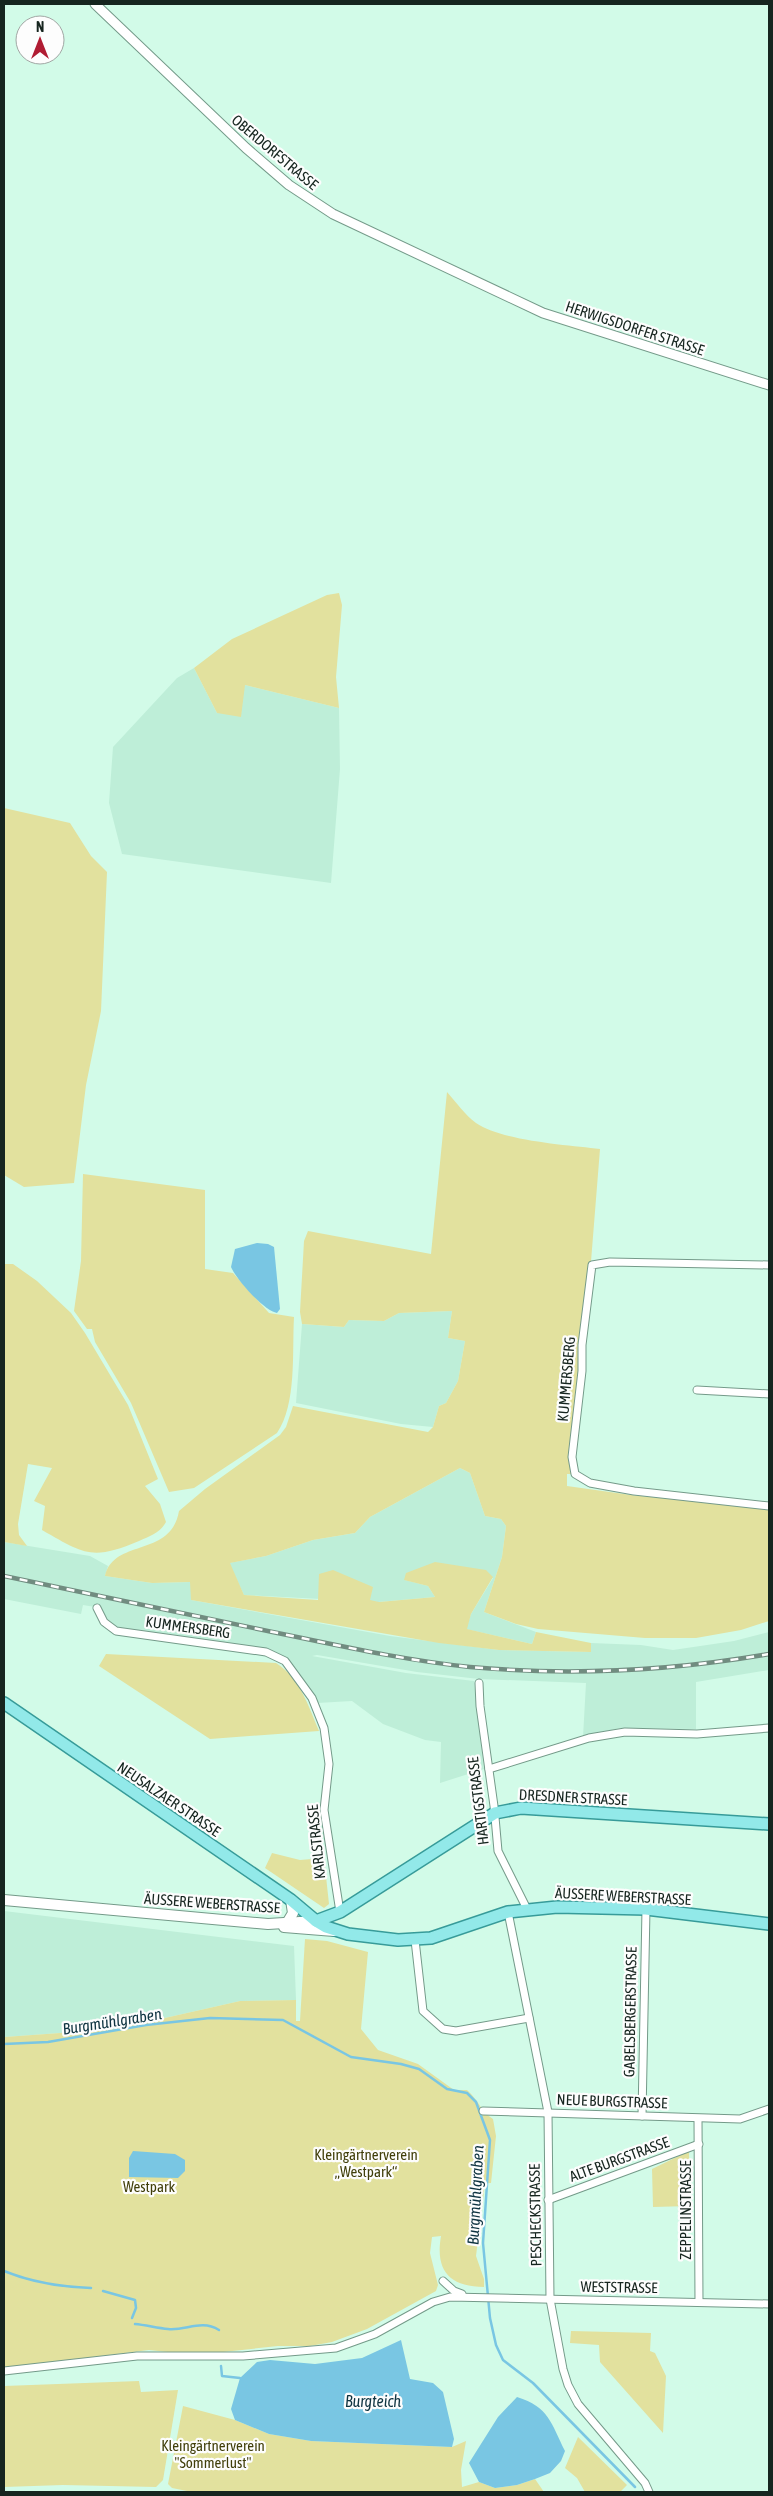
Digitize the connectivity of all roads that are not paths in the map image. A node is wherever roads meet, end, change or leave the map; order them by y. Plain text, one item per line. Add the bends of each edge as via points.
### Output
1 (95, 4) edge
2 (495, 292) joint
3 (769, 385) edge
4 (769, 1265) edge
5 (697, 1390) dead end
6 (769, 1394) edge
7 (769, 1506) edge
8 (97, 1608) dead end
9 (285, 1661) joint
10 (480, 1683) dead end
11 (4, 1703) edge
12 (769, 1728) edge
13 (489, 1769) junction
14 (495, 1813) junction
15 (769, 1824) edge
16 (4, 1900) edge
17 (291, 1900) junction
18 (304, 1909) junction
19 (527, 1909) junction
20 (646, 1909) junction
21 (340, 1912) junction
22 (508, 1912) junction
23 (316, 1921) junction
24 (287, 1923) junction
25 (268, 1924) junction
26 (769, 1924) edge
27 (343, 1933) junction
28 (415, 1940) junction
29 (529, 2018) junction
30 (769, 2109) edge
31 (483, 2111) dead end
32 (548, 2112) junction
33 (642, 2116) junction
34 (698, 2119) junction
35 (699, 2144) junction
36 (548, 2200) junction
37 (443, 2280) dead end
38 (467, 2296) junction
39 (550, 2299) junction
40 (699, 2302) junction
41 (769, 2304) edge
42 (4, 2371) edge
43 (649, 2492) edge

1 - 2 street, OBERDORFSTRASSE via 210,116 289,185 332,214
2 - 3 street, HERWIGSDORFER STRASSE via 568,322
4 - 7 street, KUMMERSBERG via 610,1262 592,1265 572,1457 575,1474 590,1483
5 - 6 street
8 - 9 street, KUMMERSBERG via 104,1622 116,1632 266,1652
9 - 21 street, KARLSTRASSE via 312,1698 324,1728 329,1764 324,1810
10 - 13 street, HARTIGSTRASSE
11 - 17 main road, NEUSALZAER STRASSE
12 - 13 street via 697,1734 626,1732 589,1738
13 - 14 street, HARTIGSTRASSE
14 - 15 main road, DRESDNER STRASSE via 521,1808
14 - 19 street, HARTIGSTRASSE via 498,1851
14 - 21 main road, DRESDNER STRASSE
16 - 25 main road, ÄUSSERE WEBERSTRASSE
17 - 18 main road, NEUSALZAER STRASSE
17 - 24 main road via 293,1913
18 - 21 main road via 324,1914
18 - 23 main road, NEUSALZAER STRASSE
19 - 20 main road, ÄUSSERE WEBERSTRASSE
19 - 22 main road, ÄUSSERE WEBERSTRASSE
20 - 26 main road, ÄUSSERE WEBERSTRASSE
20 - 33 street, GABELSBERGERSTRASSE
21 - 23 main road, DRESDNER STRASSE
21 - 27 main road
22 - 28 main road, ÄUSSERE WEBERSTRASSE
22 - 29 street, PESCHECKSTRASSE
23 - 24 main road, ÄUSSERE WEBERSTRASSE
23 - 27 main road, ÄUSSERE WEBERSTRASSE
24 - 25 main road, ÄUSSERE WEBERSTRASSE
25 - 27 main road
27 - 28 main road, ÄUSSERE WEBERSTRASSE
28 - 29 street via 423,2011 442,2029 456,2031
29 - 32 street, PESCHECKSTRASSE
30 - 34 street, NEUE BURGSTRASSE via 740,2119
31 - 32 street, NEUE BURGSTRASSE
32 - 33 street, NEUE BURGSTRASSE
32 - 36 street, PESCHECKSTRASSE
33 - 34 street, NEUE BURGSTRASSE
34 - 35 street, ZEPPELINSTRASSE
35 - 36 street, ALTE BURGSTRASSE
35 - 40 street, ZEPPELINSTRASSE
36 - 39 street, PESCHECKSTRASSE
37 - 38 street via 454,2291
38 - 39 street, WESTSTRASSE
38 - 42 street, WESTSTRASSE via 433,2302 375,2334 336,2348 242,2356 137,2356
39 - 40 street, WESTSTRASSE
39 - 43 street, PESCHECKSTRASSE via 568,2385 578,2404 645,2482
40 - 41 street, WESTSTRASSE

